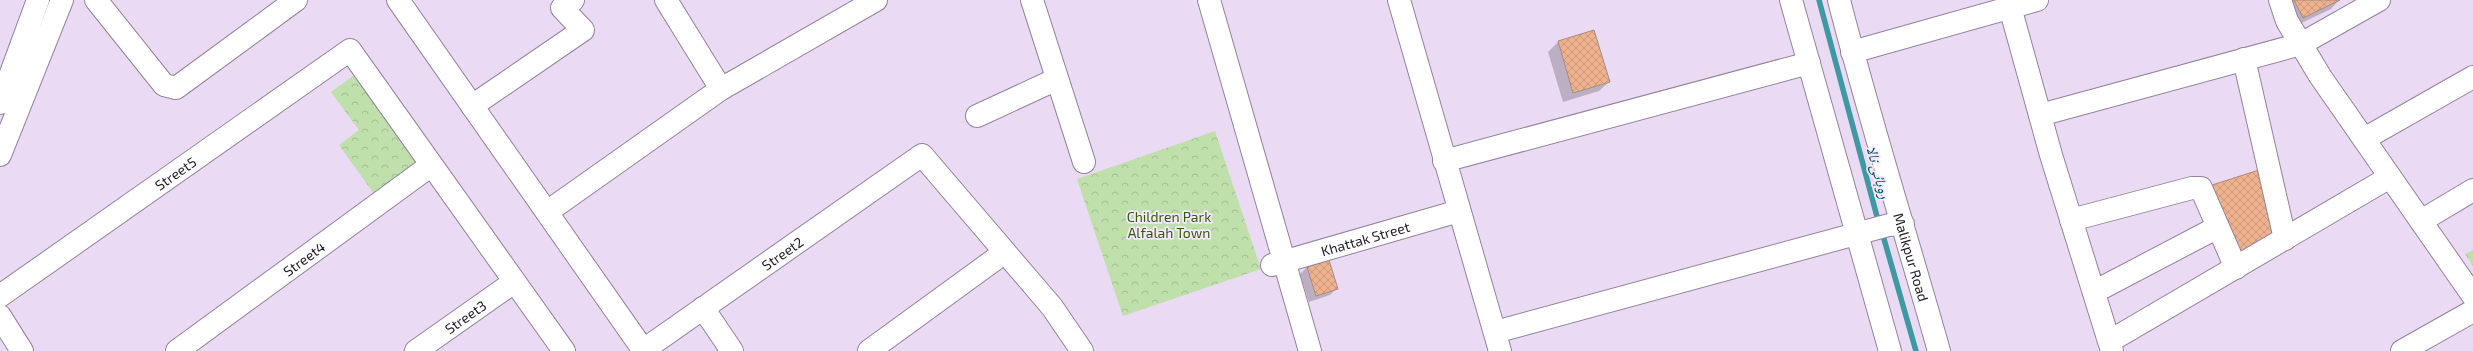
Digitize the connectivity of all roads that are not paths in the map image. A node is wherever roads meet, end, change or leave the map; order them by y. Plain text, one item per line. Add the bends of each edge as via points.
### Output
1 (38, 0) edge
2 (62, 0) edge
3 (96, 0) edge
4 (296, 0) edge
5 (398, 0) edge
6 (573, 0) edge
7 (666, 0) edge
8 (876, 0) edge
9 (1032, 0) edge
10 (1197, 0) edge
11 (1210, 0) edge
12 (1399, 0) edge
13 (1791, 0) edge
14 (1839, 0) edge
15 (2037, 0) edge
16 (2280, 0) edge
17 (2379, 0) edge
18 (2009, 4) edge
19 (2301, 44) junction
20 (1852, 52) junction
21 (2244, 60) junction
22 (1809, 63) junction
23 (13, 74) edge
24 (2473, 77) edge
25 (1057, 79) junction
26 (721, 89) junction
27 (0, 103) edge
28 (472, 106) junction
29 (2040, 115) junction
30 (977, 116) dead end
31 (2364, 139) junction
32 (0, 155) edge
33 (1444, 161) junction
34 (1084, 162) dead end
35 (430, 166) junction
36 (2390, 177) junction
37 (2473, 190) edge
38 (1459, 211) junction
39 (547, 212) junction
40 (2071, 220) junction
41 (2421, 221) junction
42 (2218, 227) junction
43 (1880, 229) junction
44 (2285, 239) junction
45 (1005, 252) junction
46 (1278, 263) junction
47 (2236, 268) junction
48 (514, 282) junction
49 (2094, 292) junction
50 (0, 296) edge
51 (2473, 296) edge
52 (703, 308) junction
53 (2473, 311) edge
54 (0, 316) edge
55 (1498, 341) edge
56 (2111, 346) edge
57 (22, 351) edge
58 (177, 351) edge
59 (416, 351) edge
60 (564, 351) edge
61 (643, 351) edge
62 (732, 351) edge
63 (869, 351) edge
64 (1082, 351) edge
65 (1298, 351) edge
66 (1310, 351) edge
67 (1890, 351) edge
68 (1939, 351) edge
69 (2402, 351) edge

1 - 23 street
2 - 23 street
3 - 4 street via 164,86 176,88
5 - 28 street
6 - 28 street via 562,8 583,30
7 - 26 street
8 - 26 street
9 - 25 street
10 - 46 street
11 - 46 street
12 - 33 street
13 - 22 street
14 - 20 street, Malikpur Road
15 - 18 street
16 - 19 street via 2287,22
17 - 19 street
18 - 20 street
18 - 29 street
19 - 21 street
19 - 31 street
20 - 43 street, Malikpur Road via 1884,168
21 - 29 street
21 - 44 street
22 - 33 street
22 - 43 street
23 - 27 street
23 - 32 street
24 - 31 street
25 - 30 street
25 - 34 street
26 - 39 street
28 - 39 street
29 - 40 street
31 - 36 street
33 - 38 street
35 - 48 street
35 - 50 street, Street5 via 350,50
35 - 58 street, Street4
36 - 41 street
36 - 44 street
37 - 41 street
38 - 46 street, Khattak Street
38 - 55 street
39 - 61 street
40 - 42 street via 2192,188 2202,188
40 - 49 street
41 - 51 street
42 - 47 street
42 - 49 street
43 - 55 street
43 - 67 street
43 - 68 street, Malikpur Road
44 - 47 street
45 - 52 street, Street2 via 922,155
45 - 63 street
45 - 64 street via 1052,307
46 - 65 street
46 - 66 street
47 - 56 street
48 - 59 street, Street3
48 - 60 street
49 - 56 street
52 - 61 street, Street2
52 - 62 street
53 - 69 street
54 - 57 street

